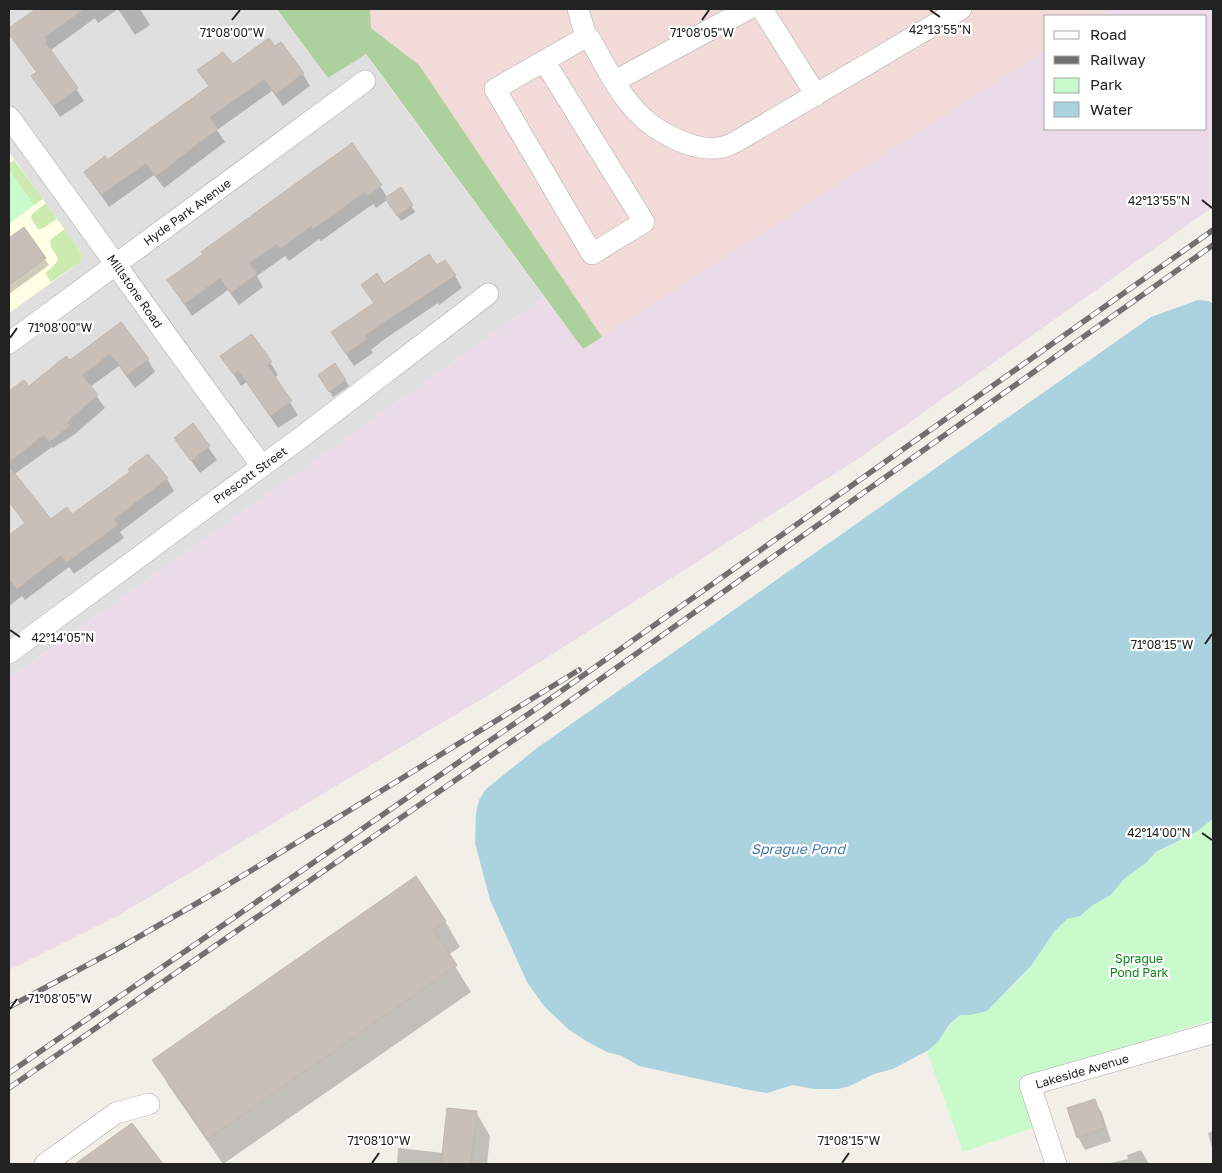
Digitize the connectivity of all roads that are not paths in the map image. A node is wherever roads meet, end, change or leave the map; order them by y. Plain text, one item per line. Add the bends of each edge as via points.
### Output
1 (578, 9) edge
2 (748, 9) edge
3 (762, 9) edge
4 (961, 9) edge
5 (586, 37) junction
6 (543, 62) junction
7 (365, 81) dead end
8 (615, 81) junction
9 (816, 95) junction
10 (9, 117) edge
11 (116, 264) junction
12 (488, 294) dead end
13 (9, 343) edge
14 (262, 466) junction
15 (9, 653) edge
16 (1213, 1034) edge
17 (149, 1104) dead end
18 (45, 1164) edge
19 (1056, 1164) edge

1 - 5 street
2 - 8 street
3 - 9 street
4 - 9 street
5 - 6 street
5 - 8 street
6 - 6 street via 495,89 592,254 644,222
7 - 11 street, Hyde Park Avenue
8 - 9 street via 636,112 651,125 680,141 708,148 722,148 737,141
10 - 11 street, Millstone Road
11 - 13 street, Hyde Park Avenue
11 - 14 street, Millstone Road
12 - 14 street, Prescott Street
14 - 15 street, Prescott Street
16 - 19 street, Lakeside Avenue via 1030,1086
17 - 18 street via 116,1113

